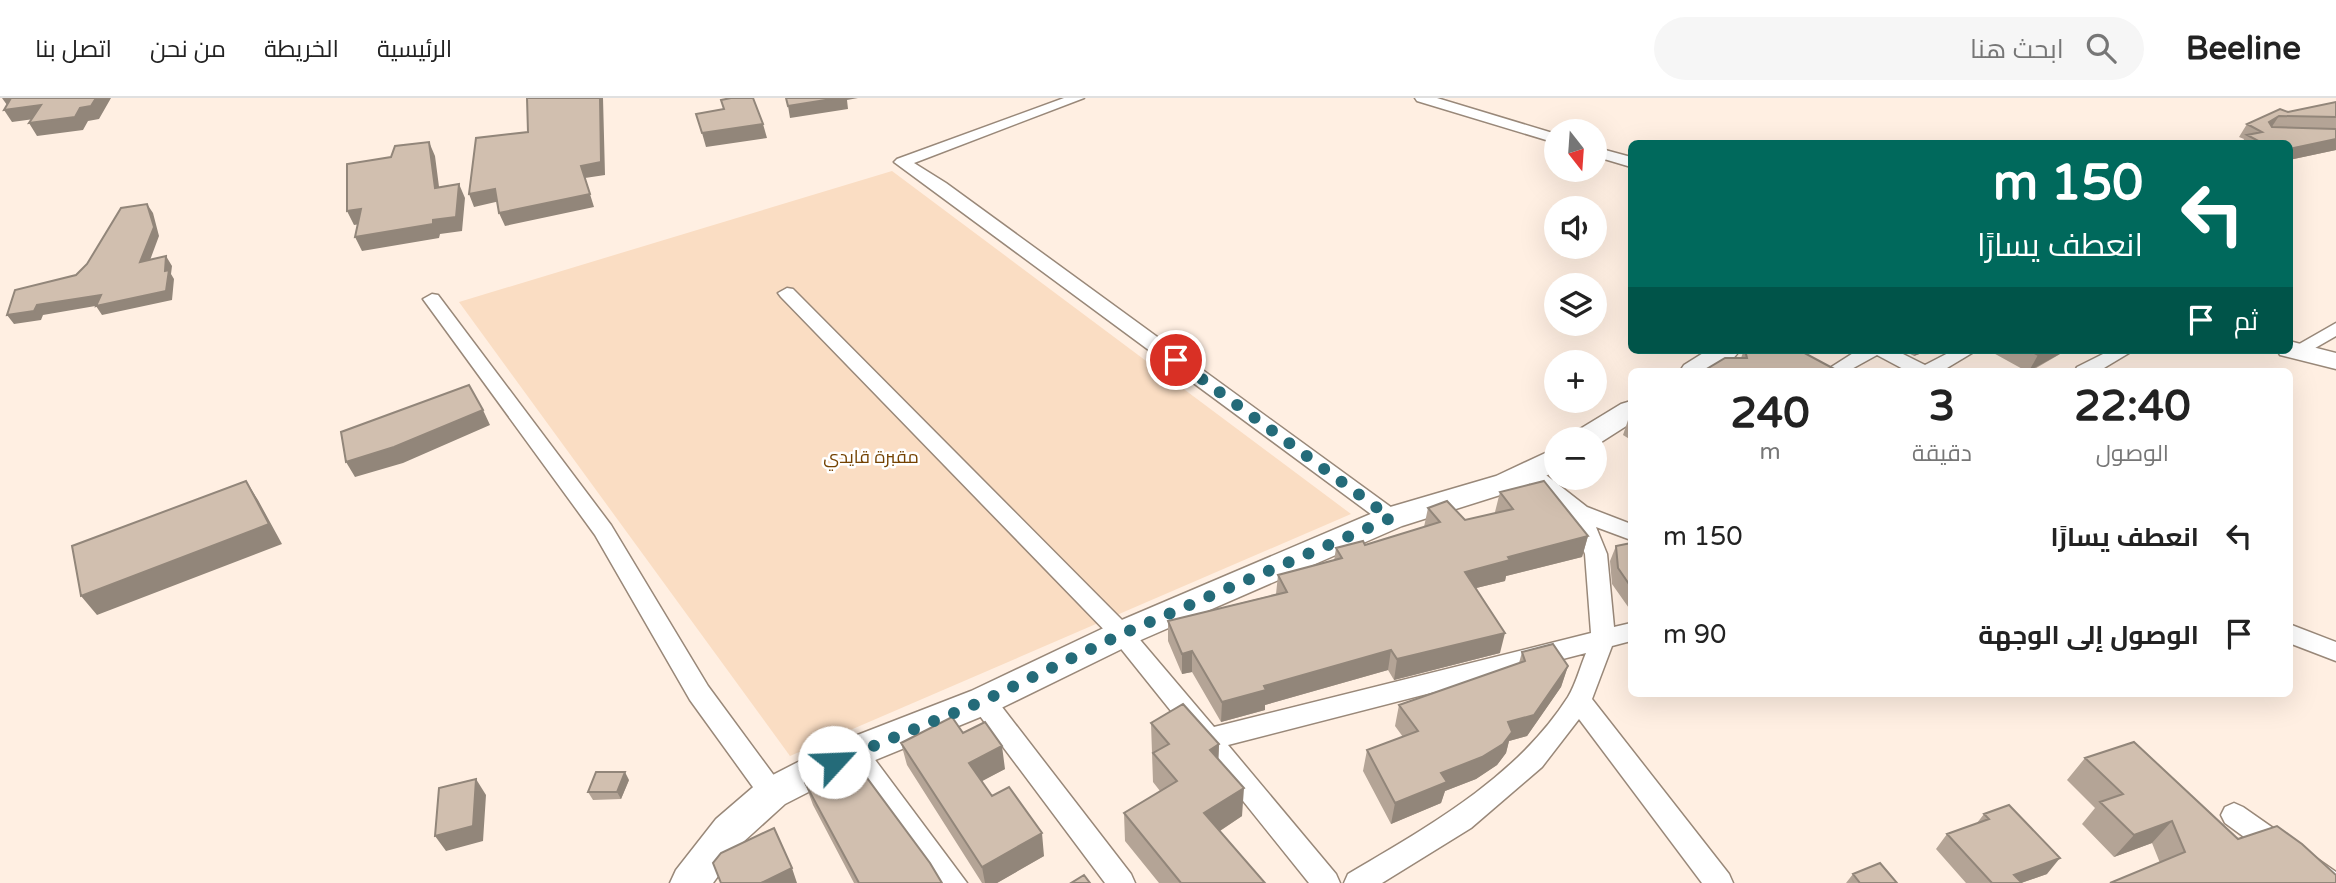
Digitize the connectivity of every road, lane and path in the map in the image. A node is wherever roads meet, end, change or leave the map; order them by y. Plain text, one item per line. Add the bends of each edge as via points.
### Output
1 (1077, 98) edge
2 (1422, 98) edge
3 (1544, 135) edge
4 (1607, 155) edge
5 (1628, 161) edge
6 (787, 293) dead end
7 (432, 299) dead end
8 (2336, 328) edge
9 (2293, 350) edge
10 (1865, 354) edge
11 (1889, 354) edge
12 (1960, 354) edge
13 (2117, 354) edge
14 (2336, 361) edge
15 (1839, 368) edge
16 (1916, 368) edge
17 (1933, 368) edge
18 (2090, 368) edge
19 (1628, 412) edge
20 (1604, 427) edge
21 (1543, 466) edge
22 (1579, 512) junction
23 (1391, 518) junction
24 (1628, 531) edge
25 (1628, 633) edge
26 (1122, 634) junction
27 (2293, 635) edge
28 (1604, 639) junction
29 (2336, 652) edge
30 (983, 701) junction
31 (1579, 701) junction
32 (1209, 739) junction
33 (855, 751) junction
34 (772, 793) junction
35 (2234, 815) dead end
36 (691, 883) edge
37 (953, 883) edge
38 (1121, 883) edge
39 (1326, 883) edge
40 (1358, 883) edge
41 (1718, 883) edge
42 (2329, 883) edge

1 - 23 street via 902,162
2 - 3 street
4 - 5 street
6 - 26 street
7 - 34 street via 603,530 699,692
8 - 9 street
9 - 14 street
10 - 15 street
11 - 16 street
12 - 17 street
13 - 18 street
19 - 20 street
21 - 22 street
21 - 23 street
22 - 24 street
22 - 28 street via 1596,554
23 - 26 street
25 - 28 street
26 - 30 street
26 - 32 street
27 - 29 street
28 - 31 street
28 - 32 street
30 - 33 street
30 - 38 street
31 - 40 street via 1533,759 1462,820
31 - 41 street
32 - 39 street
33 - 34 street
33 - 37 street
34 - 36 street via 729,831
35 - 42 street

